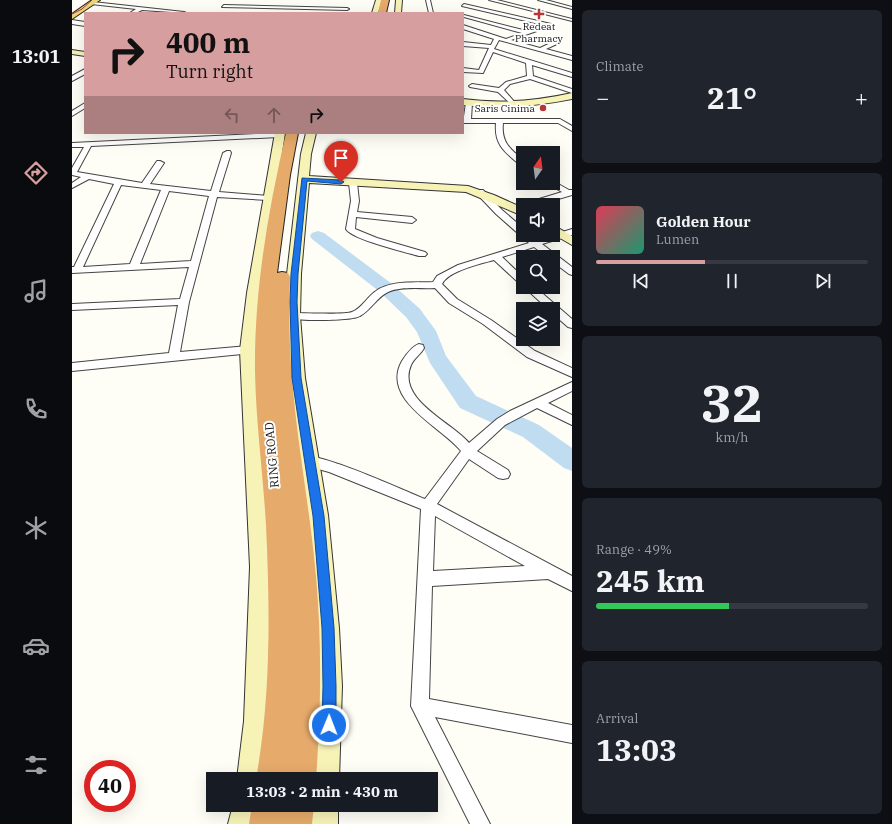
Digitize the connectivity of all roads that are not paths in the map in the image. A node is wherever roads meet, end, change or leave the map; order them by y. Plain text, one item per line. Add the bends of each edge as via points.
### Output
1 (84, 0) edge
2 (230, 0) edge
3 (379, 0) edge
4 (385, 0) edge
5 (392, 0) edge
6 (399, 0) edge
7 (428, 0) edge
8 (491, 0) edge
9 (520, 0) edge
10 (540, 0) edge
11 (95, 2) edge
12 (464, 2) edge
13 (509, 4) junction
14 (322, 7) junction
15 (141, 8) junction
16 (528, 8) junction
17 (572, 8) edge
18 (72, 9) edge
19 (346, 9) edge
20 (134, 12) edge
21 (175, 12) edge
22 (320, 12) edge
23 (375, 12) edge
24 (382, 12) edge
25 (390, 12) edge
26 (398, 12) edge
27 (431, 12) edge
28 (572, 14) edge
29 (466, 16) junction
30 (508, 16) junction
31 (72, 17) edge
32 (564, 18) junction
33 (572, 20) edge
34 (72, 22) edge
35 (490, 22) junction
36 (84, 24) edge
37 (464, 24) edge
38 (548, 25) junction
39 (464, 28) edge
40 (528, 33) junction
41 (497, 38) junction
42 (507, 40) junction
43 (557, 42) dead end
44 (464, 44) edge
45 (492, 49) junction
46 (542, 49) junction
47 (72, 52) edge
48 (84, 54) edge
49 (572, 58) edge
50 (529, 61) junction
51 (464, 71) edge
52 (72, 72) edge
53 (83, 73) edge
54 (572, 75) edge
55 (530, 77) junction
56 (72, 79) edge
57 (476, 79) junction
58 (464, 85) edge
59 (500, 90) junction
60 (572, 91) edge
61 (572, 96) edge
62 (466, 103) edge
63 (514, 105) junction
64 (84, 106) edge
65 (486, 113) junction
66 (72, 116) edge
67 (84, 116) edge
68 (465, 121) edge
69 (572, 121) edge
70 (500, 122) junction
71 (560, 122) junction
72 (572, 128) edge
73 (271, 134) edge
74 (288, 134) edge
75 (288, 134) edge
76 (288, 134) edge
77 (311, 134) edge
78 (72, 145) edge
79 (88, 145) junction
80 (227, 153) dead end
81 (516, 157) edge
82 (160, 163) dead end
83 (73, 173) edge
84 (87, 177) junction
85 (304, 179) junction
86 (118, 183) junction
87 (353, 183) junction
88 (145, 185) junction
89 (72, 186) edge
90 (166, 187) junction
91 (560, 187) edge
92 (480, 192) junction
93 (570, 192) edge
94 (214, 194) junction
95 (268, 198) junction
96 (551, 198) edge
97 (516, 207) edge
98 (353, 214) junction
99 (412, 220) dead end
100 (516, 227) edge
101 (565, 234) edge
102 (535, 243) junction
103 (422, 254) dead end
104 (495, 256) junction
105 (195, 264) junction
106 (134, 267) junction
107 (74, 270) edge
108 (572, 272) edge
109 (516, 276) edge
110 (437, 285) junction
111 (537, 294) edge
112 (184, 302) junction
113 (72, 307) edge
114 (293, 316) junction
115 (572, 325) edge
116 (419, 348) dead end
117 (248, 350) junction
118 (174, 356) junction
119 (72, 367) edge
120 (572, 373) edge
121 (572, 386) edge
122 (538, 403) junction
123 (572, 420) edge
124 (468, 451) junction
125 (309, 461) junction
126 (503, 474) dead end
127 (428, 506) junction
128 (550, 572) junction
129 (424, 579) junction
130 (572, 584) edge
131 (420, 706) junction
132 (572, 734) edge
133 (251, 772) edge
134 (273, 772) edge
135 (301, 772) edge
136 (326, 772) edge
137 (245, 812) edge
138 (268, 812) edge
139 (296, 812) edge
140 (325, 812) edge
141 (242, 824) edge
142 (266, 824) edge
143 (295, 824) edge
144 (324, 824) edge
145 (480, 824) edge

1 - 18 main road
2 - 14 street via 222,7
3 - 23 street
4 - 24 highway
5 - 25 highway
6 - 26 street
7 - 27 street
8 - 13 street
9 - 13 street
10 - 17 street
11 - 15 street
11 - 31 main road
12 - 29 street
12 - 30 street
13 - 16 street
14 - 19 street
14 - 22 street
15 - 20 street
15 - 21 street
16 - 30 street
16 - 32 street
28 - 32 street
29 - 35 street
29 - 37 street
30 - 35 street
30 - 38 street
32 - 33 street
32 - 38 street
34 - 36 street
35 - 40 street
38 - 40 street
39 - 41 street
40 - 42 street
41 - 42 street
41 - 45 street
42 - 46 street
43 - 46 street
44 - 45 street
45 - 50 street
45 - 57 street
46 - 49 street
47 - 48 street
50 - 54 street
50 - 55 street
51 - 57 street
52 - 53 street
53 - 56 street
55 - 59 street via 508,84
55 - 60 street
57 - 58 street
57 - 59 street
59 - 63 street
61 - 63 street via 537,104
62 - 65 street
62 - 68 street
63 - 65 street
64 - 66 street
65 - 68 street
65 - 70 street
66 - 67 street
69 - 71 street
70 - 71 street
70 - 81 street via 498,136 501,143
71 - 72 street
73 - 79 street
74 - 95 street, RING ROAD
75 - 134 highway, RING ROAD via 267,282 265,327 265,373 278,525 283,627 278,742
76 - 135 highway, RING ROAD via 296,153 280,319 282,387 305,598 307,683
77 - 85 street
78 - 79 street
79 - 83 street
80 - 94 street
82 - 88 street
83 - 84 street
84 - 86 street
84 - 89 street
85 - 87 street
85 - 114 street via 294,274
86 - 88 street
86 - 107 street
87 - 92 street via 468,189
87 - 98 street
88 - 90 street
90 - 94 street
90 - 106 street
91 - 93 street
92 - 97 street
92 - 100 street
93 - 96 street
94 - 95 street
94 - 105 street
95 - 117 street, RING ROAD
98 - 99 street
98 - 103 street via 351,231
101 - 102 street
102 - 104 street
102 - 108 street
104 - 109 street
104 - 110 street via 447,273 440,278
105 - 106 street
105 - 112 street
106 - 107 street
110 - 114 street via 388,289 352,316
110 - 120 street via 453,301 531,354
111 - 115 street
112 - 113 street
112 - 118 street
114 - 125 street via 296,378
116 - 124 street via 404,370 404,382 410,396 426,415 459,439
117 - 118 street
117 - 133 street, RING ROAD via 260,567 256,721
118 - 119 street
121 - 122 street
122 - 123 street
122 - 124 street via 501,422
124 - 126 street
124 - 127 street
125 - 127 street
125 - 136 street via 318,516 328,628 330,686
127 - 128 street
127 - 129 street
128 - 129 street
128 - 130 street
129 - 131 street
131 - 132 street
131 - 145 street
137 - 141 street
138 - 142 highway
139 - 143 highway
140 - 144 street

